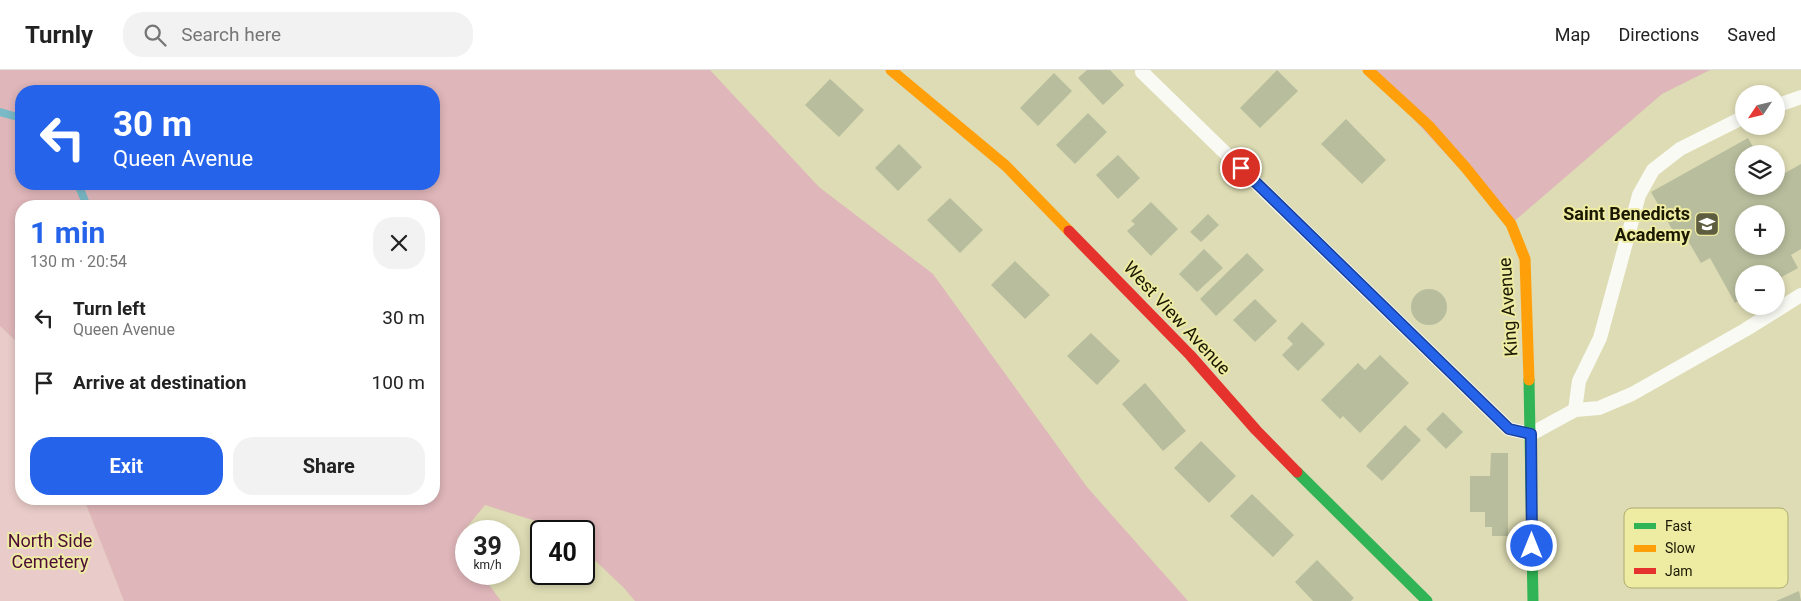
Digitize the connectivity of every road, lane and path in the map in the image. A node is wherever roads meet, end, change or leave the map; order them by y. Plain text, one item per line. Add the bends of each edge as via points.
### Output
1 (891, 70) edge
2 (1368, 70) edge
3 (1142, 72) dead end
4 (1801, 97) edge
5 (1785, 103) edge
6 (1735, 122) edge
7 (1799, 301) edge
8 (1575, 410) junction
9 (1531, 434) junction
10 (1427, 601) edge
11 (1533, 601) edge

1 - 10 street, West View Avenue via 1006,166 1184,348 1256,430
2 - 9 street, King Avenue via 1428,125 1466,168 1510,224 1519,242 1525,259
3 - 9 lane via 1509,429
4 - 5 lane
6 - 8 lane via 1680,149 1653,170 1639,195 1600,338 1579,381
7 - 8 lane via 1632,394 1599,408
8 - 9 lane
9 - 11 street, King Avenue

